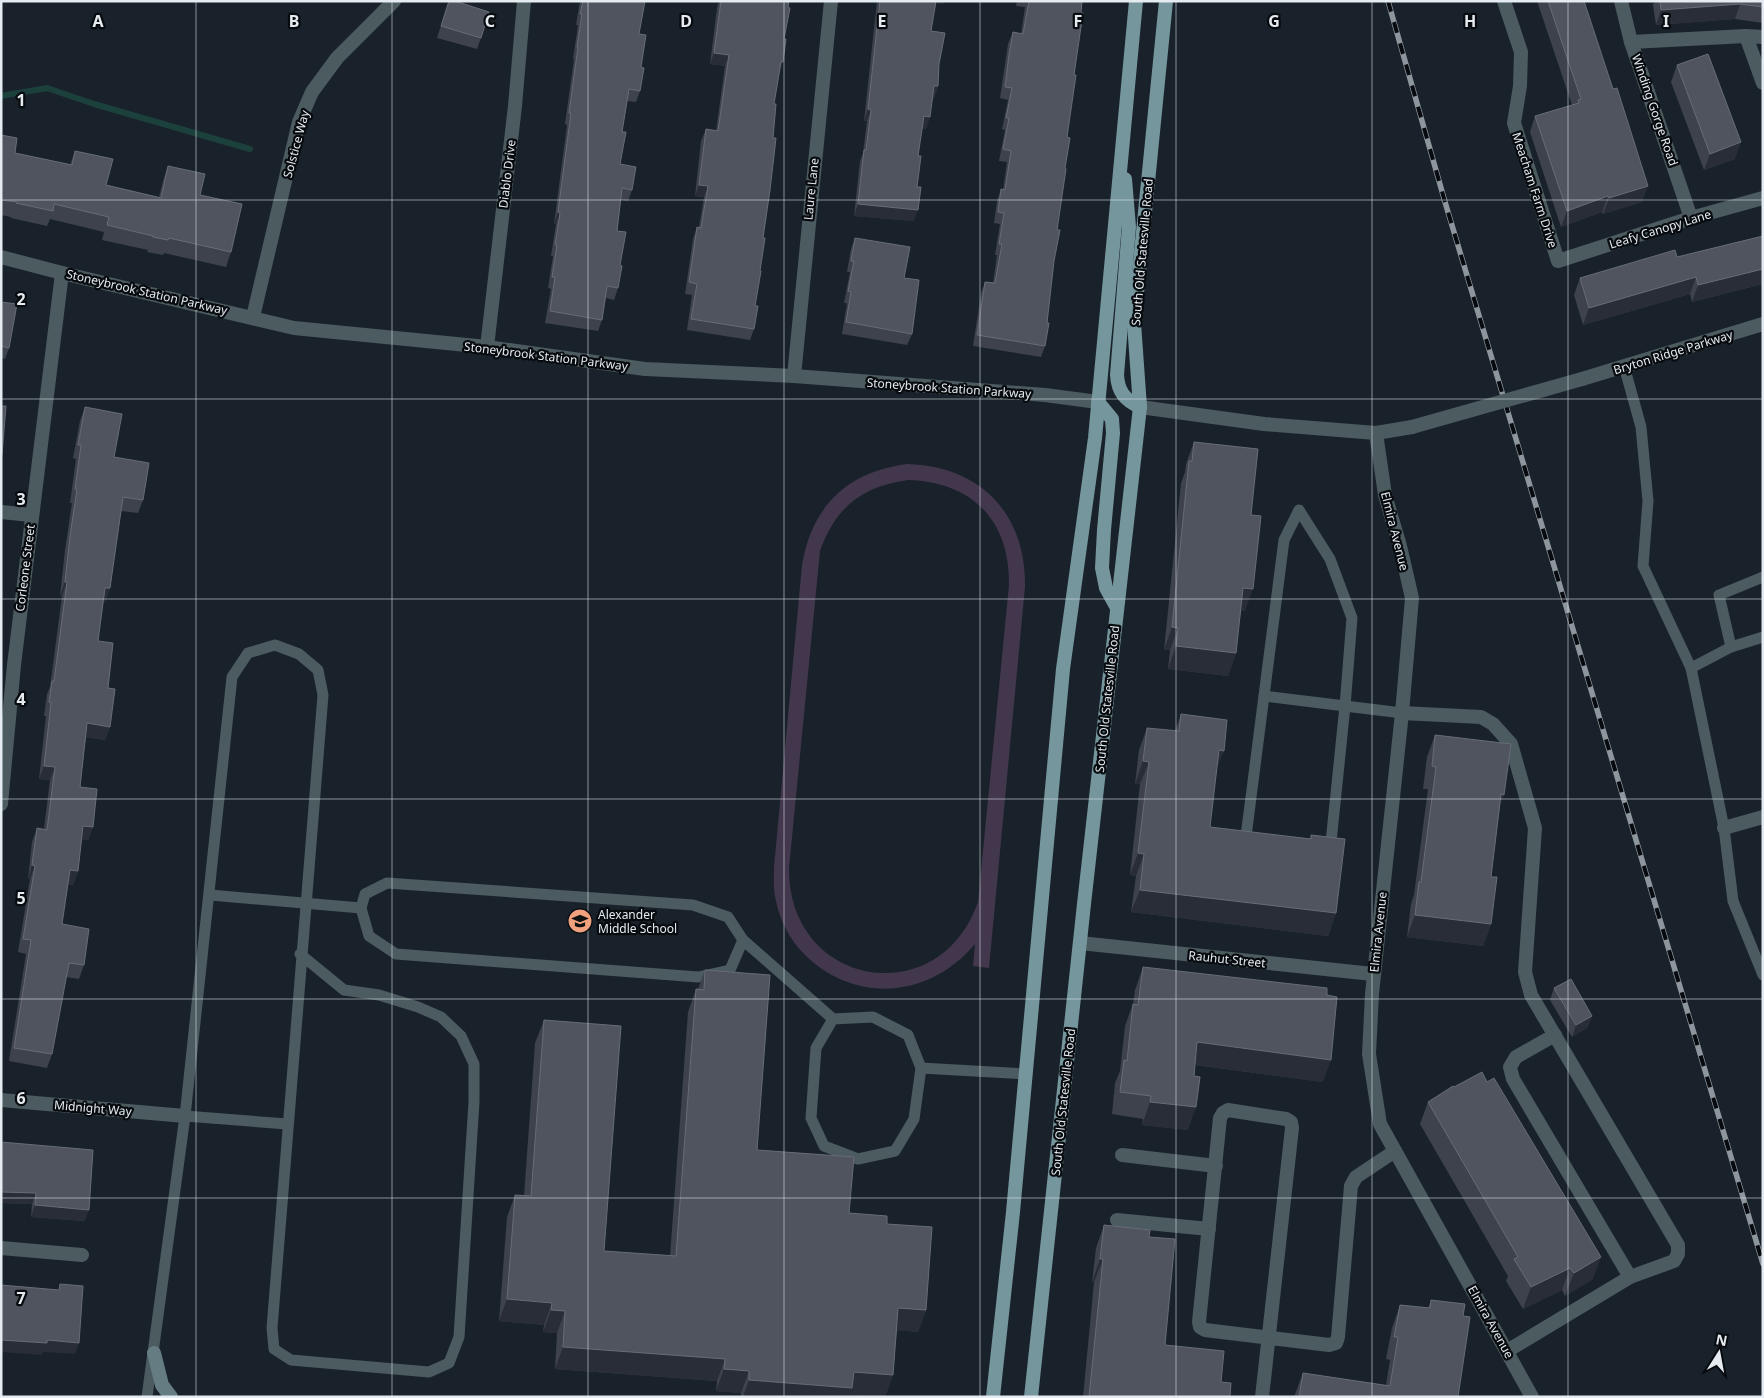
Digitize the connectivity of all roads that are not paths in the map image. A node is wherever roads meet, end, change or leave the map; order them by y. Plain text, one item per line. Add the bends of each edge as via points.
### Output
1 (394, 1) edge
2 (524, 1) edge
3 (830, 1) edge
4 (1136, 1) edge
5 (1166, 1) edge
6 (1504, 1) edge
7 (1620, 1) edge
8 (1746, 36) junction
9 (1763, 37) edge
10 (1632, 42) junction
11 (1763, 83) edge
12 (1122, 139) junction
13 (1763, 198) edge
14 (1691, 218) junction
15 (1, 256) edge
16 (1558, 261) joint
17 (62, 273) junction
18 (253, 317) junction
19 (1763, 324) edge
20 (487, 347) junction
21 (1624, 366) junction
22 (794, 376) junction
23 (1098, 402) junction
24 (1140, 407) junction
25 (1376, 433) junction
26 (1, 512) edge
27 (31, 514) junction
28 (1763, 577) edge
29 (1117, 609) junction
30 (1763, 637) edge
31 (1731, 647) junction
32 (8, 665) edge
33 (1692, 668) junction
34 (1264, 696) junction
35 (1345, 706) junction
36 (1402, 713) junction
37 (1, 802) edge
38 (1763, 817) edge
39 (1724, 828) junction
40 (1254, 845) edge
41 (1322, 851) edge
42 (210, 895) junction
43 (304, 903) junction
44 (361, 908) junction
45 (743, 940) junction
46 (1080, 943) junction
47 (300, 954) junction
48 (1373, 974) junction
49 (1763, 975) edge
50 (833, 1019) junction
51 (1555, 1035) junction
52 (921, 1068) junction
53 (1026, 1074) junction
54 (1, 1100) edge
55 (185, 1116) junction
56 (287, 1124) junction
57 (1395, 1151) junction
58 (1122, 1155) dead end
59 (1216, 1166) junction
60 (1117, 1220) dead end
61 (1209, 1229) junction
62 (1, 1248) edge
63 (82, 1255) dead end
64 (1630, 1277) junction
65 (1269, 1339) junction
66 (1507, 1351) junction
67 (154, 1353) junction
68 (147, 1397) edge
69 (171, 1397) edge
70 (993, 1397) edge
71 (1031, 1397) edge
72 (1262, 1397) edge
73 (1532, 1397) edge

1 - 18 street, Solstice Way via 337,58 312,92 299,122
2 - 20 street, Diablo Drive
3 - 22 street, Laure Lane
4 - 12 main road
5 - 24 main road, South Old Statesville Road via 1134,323
6 - 16 street, Meacham Farm Drive via 1521,52 1514,123
7 - 10 street, Winding Gorge Road
8 - 9 street
8 - 10 street
8 - 11 street
10 - 14 street, Winding Gorge Road
12 - 23 main road
12 - 24 main road via 1128,227 1117,385 1129,401
13 - 14 street, Leafy Canopy Lane
14 - 16 street, Leafy Canopy Lane
15 - 17 street, Stoneybrook Station Parkway
17 - 18 street, Stoneybrook Station Parkway
17 - 27 street, Corleone Street
18 - 20 street, Stoneybrook Station Parkway via 294,328
19 - 21 street, Bryton Ridge Parkway
20 - 22 street, Stoneybrook Station Parkway via 646,369
21 - 25 street, Bryton Ridge Parkway, bridge via 1412,427
21 - 33 lane via 1641,427 1648,501 1643,566
22 - 23 street, Stoneybrook Station Parkway
23 - 29 main road via 1112,419 1102,568 1106,588
23 - 53 main road via 1063,670
24 - 25 street, Bryton Ridge Parkway via 1264,424
24 - 29 main road, South Old Statesville Road
25 - 36 street, Elmira Avenue via 1385,495 1412,598
26 - 27 street
27 - 32 street, Corleone Street
28 - 31 lane via 1719,595
29 - 46 main road, South Old Statesville Road
30 - 31 lane
31 - 33 lane
32 - 37 street, Corleone Street
33 - 39 lane
34 - 35 lane
34 - 35 lane via 1284,540 1299,510 1330,559 1352,618
34 - 40 lane via 1245,844
35 - 36 lane
35 - 41 lane via 1332,852
36 - 48 street, Elmira Avenue
36 - 51 street via 1482,717 1511,744 1536,828 1525,972 1531,995
38 - 39 street
39 - 49 lane via 1733,901
42 - 43 lane
42 - 43 lane via 232,677 248,653 275,645 300,654 318,670 323,694
42 - 55 lane
43 - 44 lane
43 - 47 lane
44 - 45 lane via 365,894 387,883 694,905 728,917
44 - 45 lane via 369,936 396,954 698,977 730,970
45 - 50 lane
46 - 48 street, Rauhut Street
46 - 71 main road, South Old Statesville Road
47 - 56 lane
47 - 56 lane via 344,990 379,995 441,1017 461,1036 474,1064 459,1337 449,1363 429,1372 291,1360 274,1349 272,1328
48 - 57 street, Elmira Avenue via 1369,1054 1380,1124
50 - 52 lane via 873,1017 908,1035
50 - 52 lane via 816,1048 811,1118 824,1146 858,1159 895,1151 914,1119
51 - 64 street via 1516,1057 1510,1067 1513,1079
51 - 64 street via 1678,1245 1674,1260
52 - 53 lane
53 - 70 main road
54 - 55 street, Midnight Way
55 - 56 lane
55 - 67 lane
57 - 65 street via 1360,1173 1351,1186 1336,1343 1329,1346
57 - 66 street, Elmira Avenue
58 - 59 street
59 - 61 street
59 - 65 street via 1220,1118 1228,1110 1291,1122
60 - 61 street
61 - 65 street via 1200,1327
62 - 63 street
64 - 66 street
65 - 72 street
66 - 73 street, Elmira Avenue
67 - 68 lane
67 - 69 main road via 162,1385

